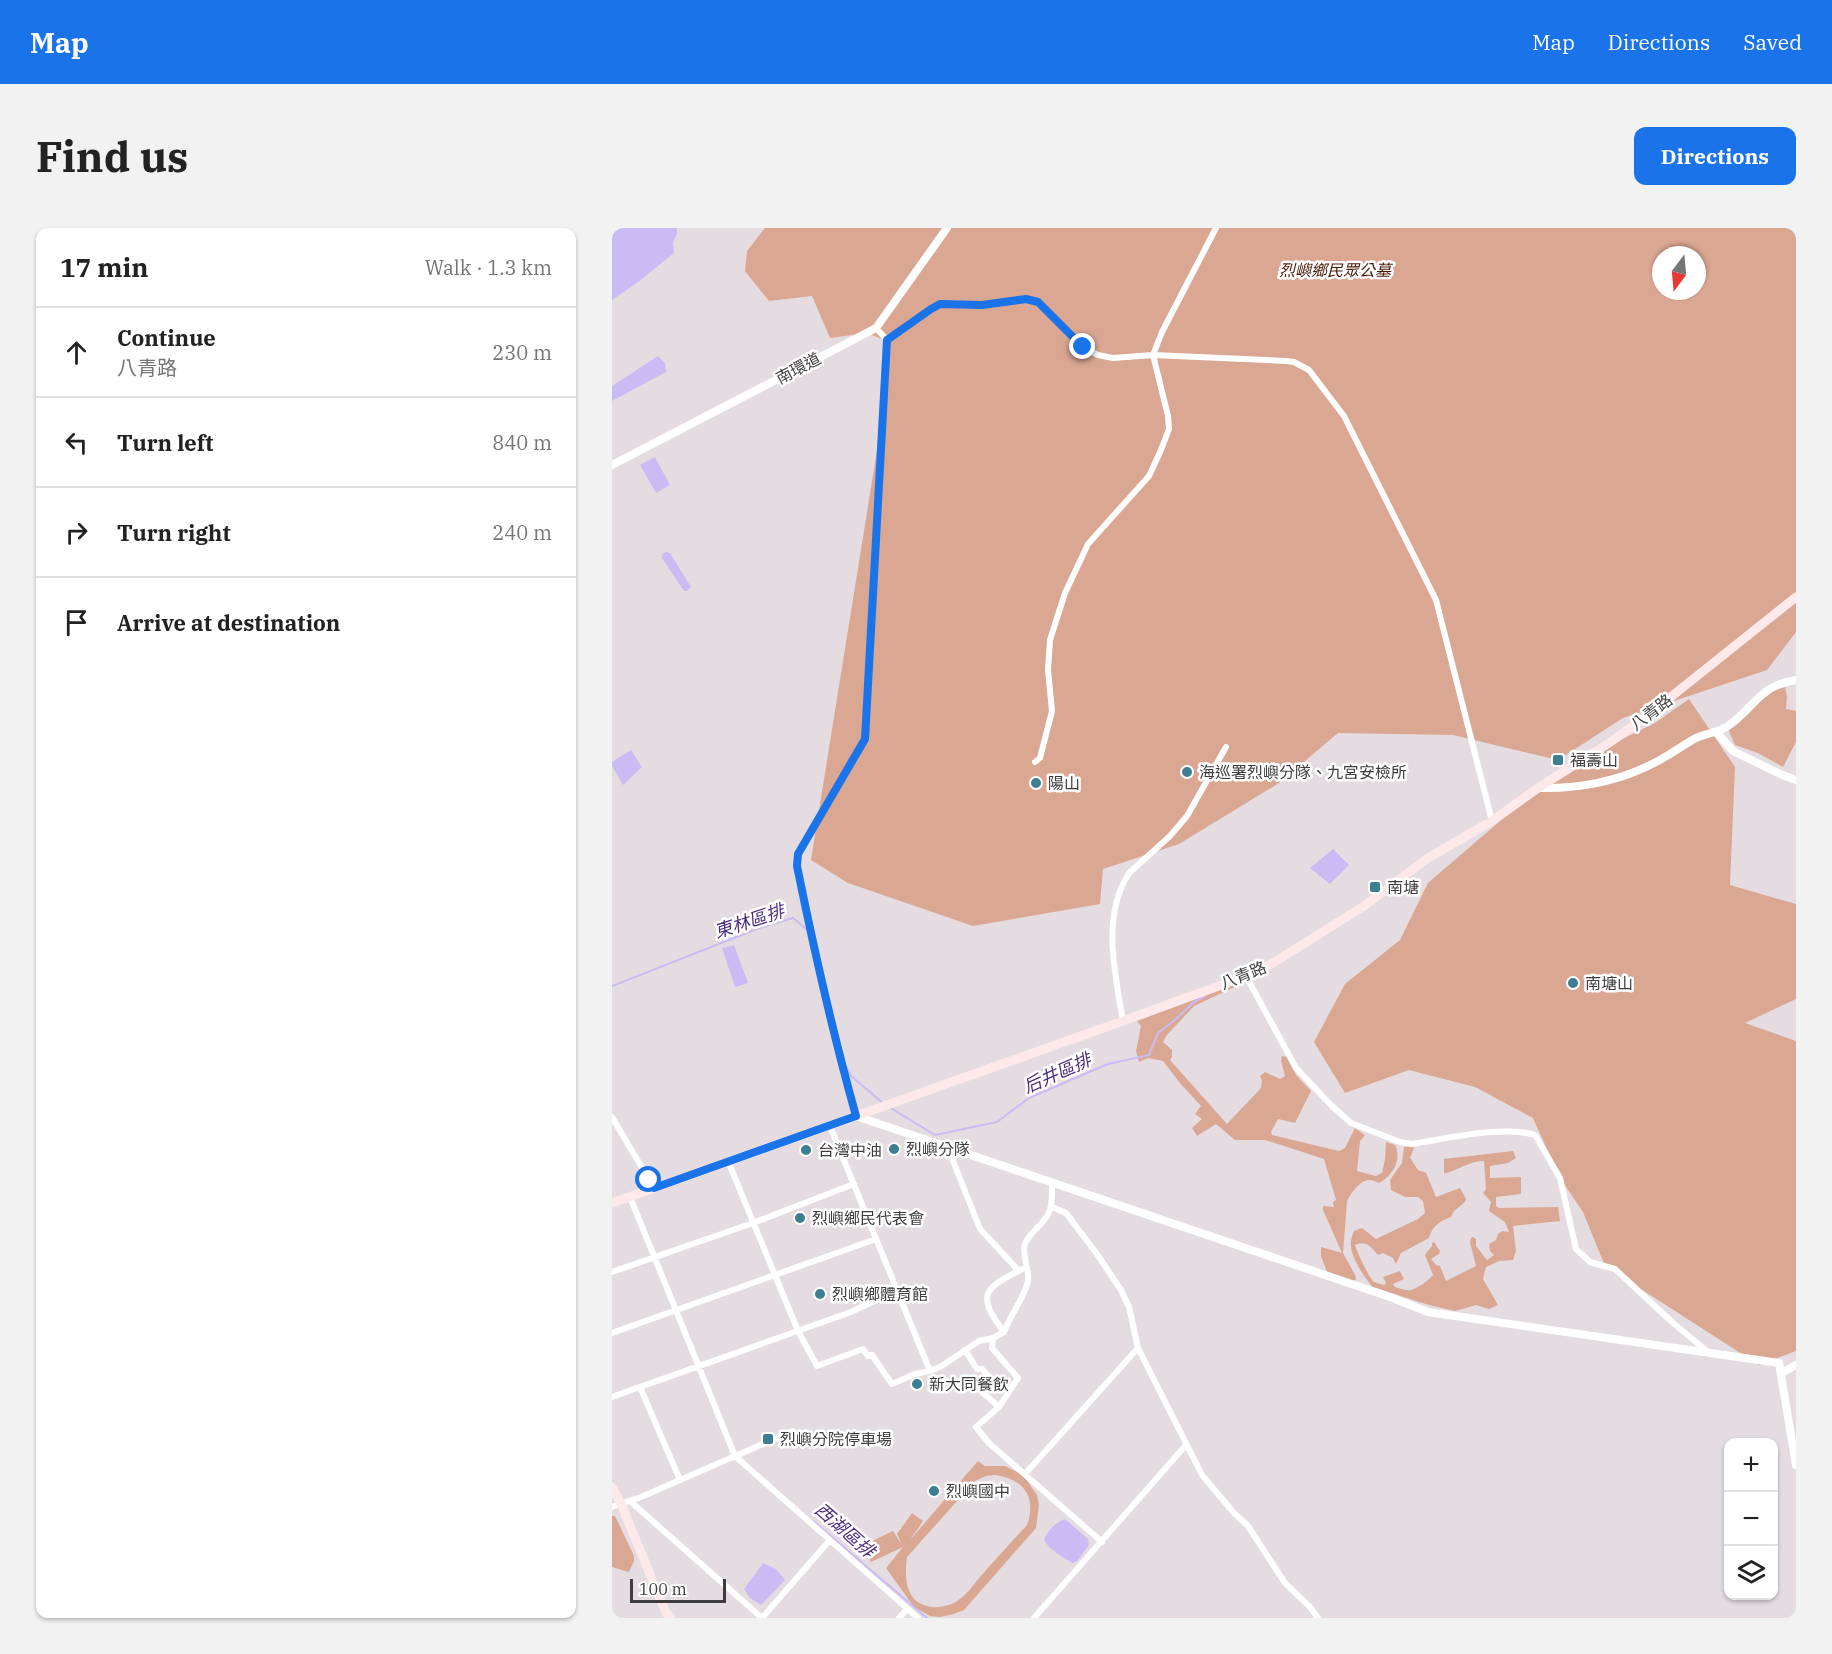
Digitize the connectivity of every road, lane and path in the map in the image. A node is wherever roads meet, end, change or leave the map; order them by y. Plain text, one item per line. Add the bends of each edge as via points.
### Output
1 (947, 228) edge
2 (1216, 228) edge
3 (876, 328) junction
4 (887, 340) junction
5 (1153, 355) junction
6 (612, 465) edge
7 (1796, 597) edge
8 (1796, 680) edge
9 (1716, 732) junction
10 (1226, 747) dead end
11 (1035, 762) dead end
12 (1796, 780) edge
13 (1538, 788) junction
14 (1492, 821) junction
15 (1246, 976) junction
16 (1123, 1021) junction
17 (856, 1116) junction
18 (612, 1117) edge
19 (830, 1126) junction
20 (948, 1148) junction
21 (728, 1161) junction
22 (1052, 1183) junction
23 (854, 1184) junction
24 (654, 1188) junction
25 (630, 1197) junction
26 (612, 1203) edge
27 (1052, 1207) junction
28 (753, 1223) junction
29 (876, 1239) junction
30 (654, 1258) junction
31 (1026, 1267) junction
32 (1019, 1271) junction
33 (612, 1272) edge
34 (775, 1276) junction
35 (897, 1290) junction
36 (676, 1310) junction
37 (798, 1331) junction
38 (1004, 1332) junction
39 (612, 1333) edge
40 (993, 1338) junction
41 (1138, 1348) junction
42 (965, 1350) junction
43 (1708, 1352) junction
44 (1796, 1365) edge
45 (698, 1366) junction
46 (930, 1371) junction
47 (1782, 1373) junction
48 (640, 1387) junction
49 (612, 1397) edge
50 (999, 1407) junction
51 (793, 1431) dead end
52 (1186, 1445) junction
53 (735, 1456) junction
54 (1796, 1465) edge
55 (1024, 1474) junction
56 (680, 1480) junction
57 (612, 1487) edge
58 (621, 1504) edge
59 (829, 1541) junction
60 (1102, 1542) junction
61 (907, 1609) junction
62 (671, 1618) edge
63 (762, 1618) edge
64 (898, 1618) edge
65 (918, 1618) edge
66 (1034, 1618) edge
67 (1318, 1618) edge

1 - 3 street, 南環道
2 - 5 street
3 - 4 street
3 - 6 street, 南環道
4 - 5 street via 940,304 982,305 1026,299 1038,302 1083,347 1098,355
4 - 17 street via 865,739 798,854 797,866
5 - 11 street via 1169,429 1149,476 1088,544 1065,592 1050,640 1052,711 1040,758
5 - 14 street via 1294,362 1310,370 1344,416 1436,600
7 - 13 main road, 八青路 via 1647,716
8 - 9 street via 1758,696 1729,726
9 - 12 street via 1733,751
9 - 13 street via 1696,738 1642,769 1599,784
10 - 16 street via 1187,816 1124,880 1114,923 1113,955
13 - 14 main road, 八青路
14 - 15 main road, 八青路 via 1428,858 1364,906
15 - 16 main road, 八青路
15 - 43 street via 1296,1068 1351,1123 1411,1144 1503,1131 1535,1135 1560,1178 1576,1249 1590,1262 1615,1269
16 - 17 main road, 八青路
17 - 19 main road, 八青路
17 - 20 street
18 - 24 street
19 - 21 main road, 八青路
19 - 23 street
20 - 22 street
20 - 32 street via 980,1228
21 - 24 main road, 八青路
21 - 28 street
22 - 27 street
22 - 43 street via 1428,1312
23 - 28 street
23 - 29 street
24 - 25 main road, 八青路
25 - 26 main road, 八青路
25 - 30 street
27 - 31 street via 1024,1245
27 - 41 street via 1066,1212 1121,1290
28 - 30 street
28 - 34 street
29 - 34 street
29 - 35 street
30 - 33 street
30 - 36 street
31 - 32 street
31 - 38 street via 1028,1282
32 - 38 street via 994,1285 987,1296 987,1304
34 - 36 street
34 - 37 street
35 - 37 street
35 - 46 street
36 - 39 street
36 - 45 street
37 - 45 street
37 - 46 street via 817,1366 863,1349 868,1356 872,1355 892,1384
38 - 40 street
40 - 42 street
40 - 50 street via 992,1347 1018,1378
41 - 52 street
41 - 55 street
42 - 46 street
42 - 50 street via 977,1369 992,1380 981,1391
43 - 47 street via 1779,1363
44 - 47 street
45 - 48 street
45 - 53 street
47 - 54 street
48 - 49 street
48 - 56 street
50 - 55 street via 976,1426
51 - 53 street
52 - 60 street
52 - 67 street via 1202,1475 1248,1526 1285,1583
53 - 56 street
53 - 59 street
55 - 60 street
56 - 58 street
57 - 58 main road
58 - 62 main road
58 - 63 street
59 - 61 street
59 - 63 street
60 - 66 street
61 - 64 street
61 - 65 street

